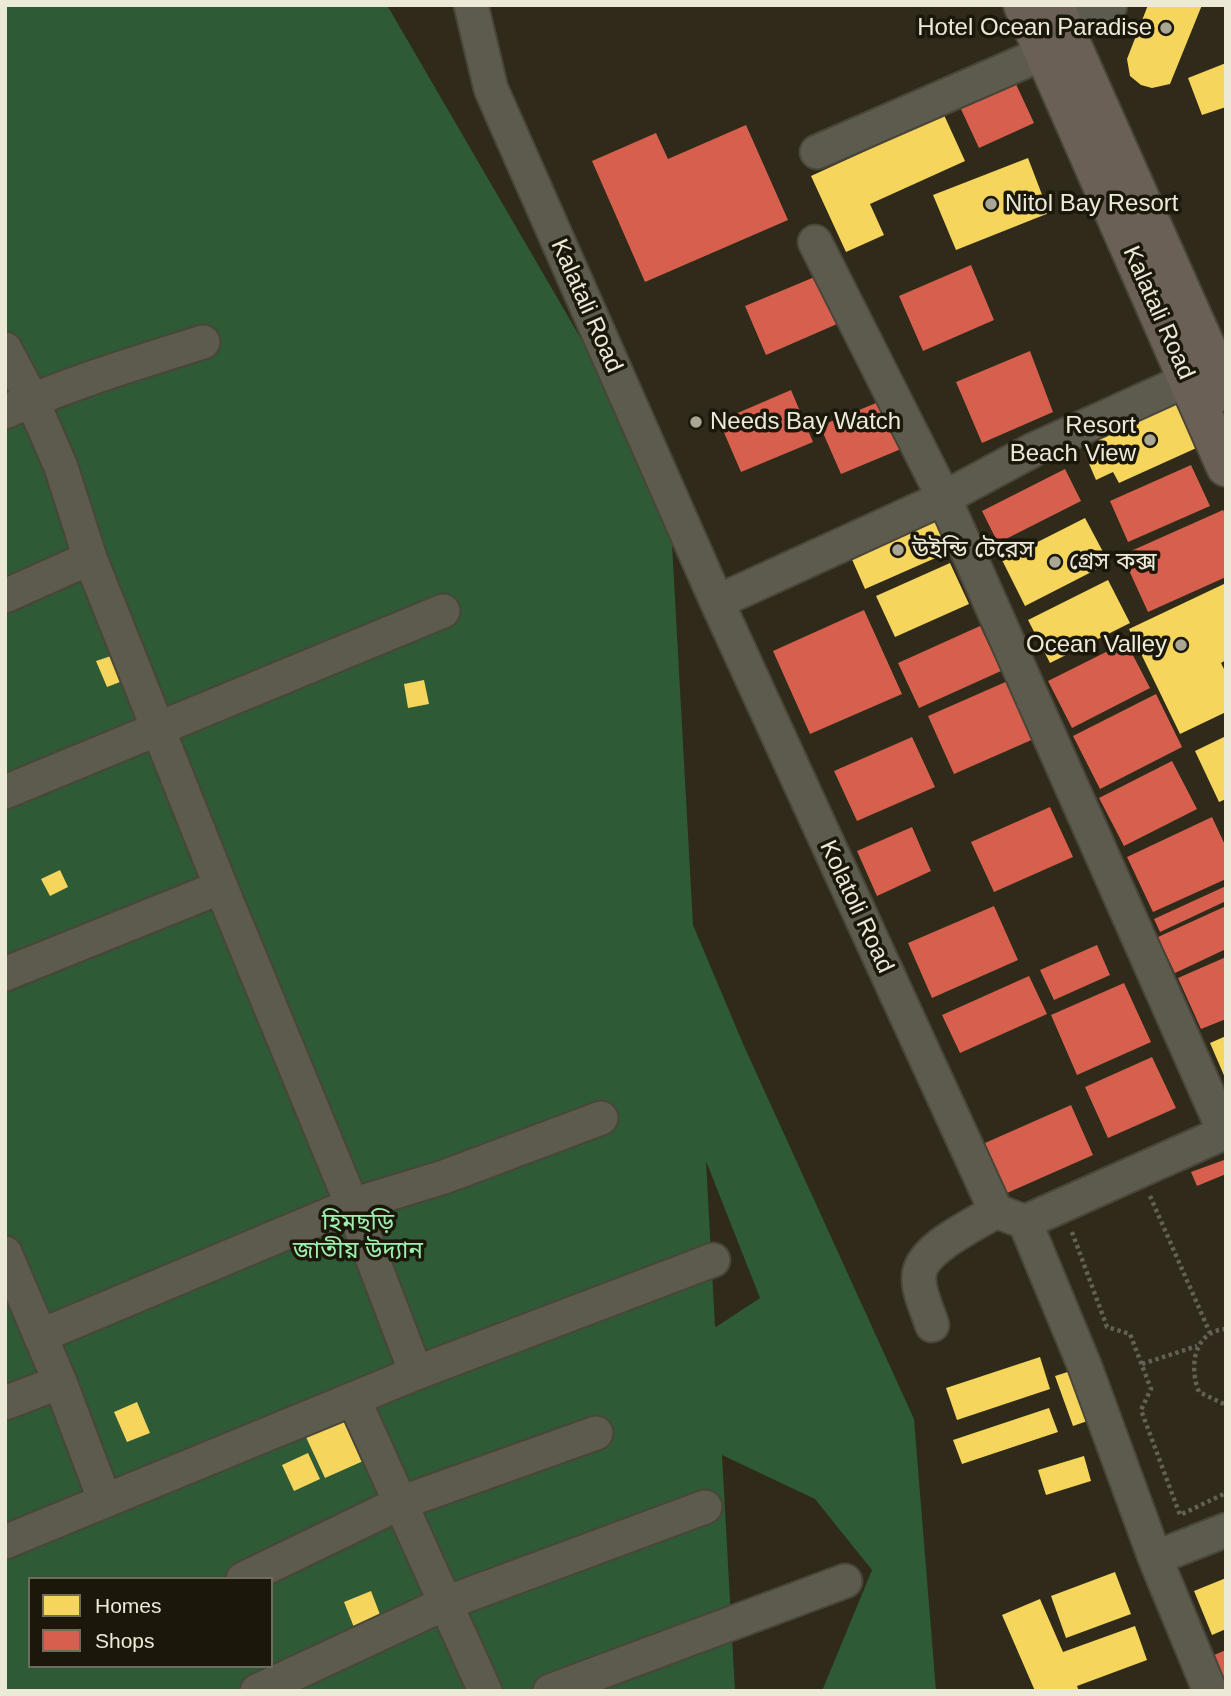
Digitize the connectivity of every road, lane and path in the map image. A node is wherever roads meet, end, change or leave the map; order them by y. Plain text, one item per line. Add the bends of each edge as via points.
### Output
1 (471, 5) edge
2 (1023, 5) edge
3 (1110, 5) edge
4 (1054, 29) edge
5 (817, 152) dead end
6 (815, 242) dead end
7 (204, 342) dead end
8 (5, 349) edge
9 (1187, 380) junction
10 (1226, 392) edge
11 (19, 406) edge
12 (1226, 467) edge
13 (944, 498) junction
14 (90, 558) junction
15 (5, 596) edge
16 (717, 602) junction
17 (443, 611) dead end
18 (158, 729) junction
19 (5, 792) edge
20 (221, 887) junction
21 (5, 974) edge
22 (601, 1118) dead end
23 (1225, 1133) edge
24 (1146, 1187) dead end
25 (352, 1205) junction
26 (1010, 1217) junction
27 (1068, 1221) dead end
28 (5, 1253) edge
29 (713, 1260) dead end
30 (932, 1325) dead end
31 (1226, 1329) edge
32 (1210, 1333) junction
33 (40, 1336) junction
34 (1197, 1346) junction
35 (1142, 1364) junction
36 (416, 1373) junction
37 (60, 1382) junction
38 (354, 1400) junction
39 (5, 1403) edge
40 (1226, 1405) edge
41 (596, 1433) dead end
42 (1226, 1493) edge
43 (105, 1502) junction
44 (400, 1503) junction
45 (705, 1507) dead end
46 (1226, 1530) edge
47 (5, 1542) edge
48 (1155, 1558) junction
49 (247, 1577) edge
50 (845, 1581) dead end
51 (446, 1603) junction
52 (257, 1691) edge
53 (485, 1691) edge
54 (550, 1691) edge
55 (1210, 1691) edge

1 - 16 street, Kalatali Road via 491,89
2 - 4 highway, Kalatali Road
3 - 4 street via 1108,12
4 - 5 street
4 - 9 highway, Kalatali Road
4 - 10 highway, Kalatali Road
6 - 13 street
7 - 11 street
8 - 11 street
9 - 12 highway, Kalatali Road
9 - 13 street via 1033,450
11 - 14 street via 61,467
13 - 16 street
13 - 23 street
14 - 15 street
14 - 18 street
16 - 26 street, Kolatoli Road
17 - 18 street
18 - 19 street
18 - 20 street
20 - 21 street
20 - 25 street
22 - 25 street via 444,1177
23 - 26 street
24 - 32 path
25 - 33 street
25 - 36 street
26 - 30 street via 935,1249 923,1262 918,1280
26 - 48 street, Kolatoli Road via 1085,1367
27 - 35 path via 1107,1327 1130,1334
28 - 33 street
29 - 36 street
31 - 32 path
32 - 34 path
33 - 37 street
34 - 35 path
34 - 40 path via 1194,1380 1199,1392
35 - 42 path via 1152,1389 1141,1410 1180,1515
36 - 38 street
37 - 39 street
37 - 43 street
38 - 43 street
38 - 44 street
41 - 44 street
43 - 47 street
44 - 49 street
44 - 51 street
45 - 51 street
46 - 48 street
48 - 55 street
50 - 54 street
51 - 52 street
51 - 53 street

